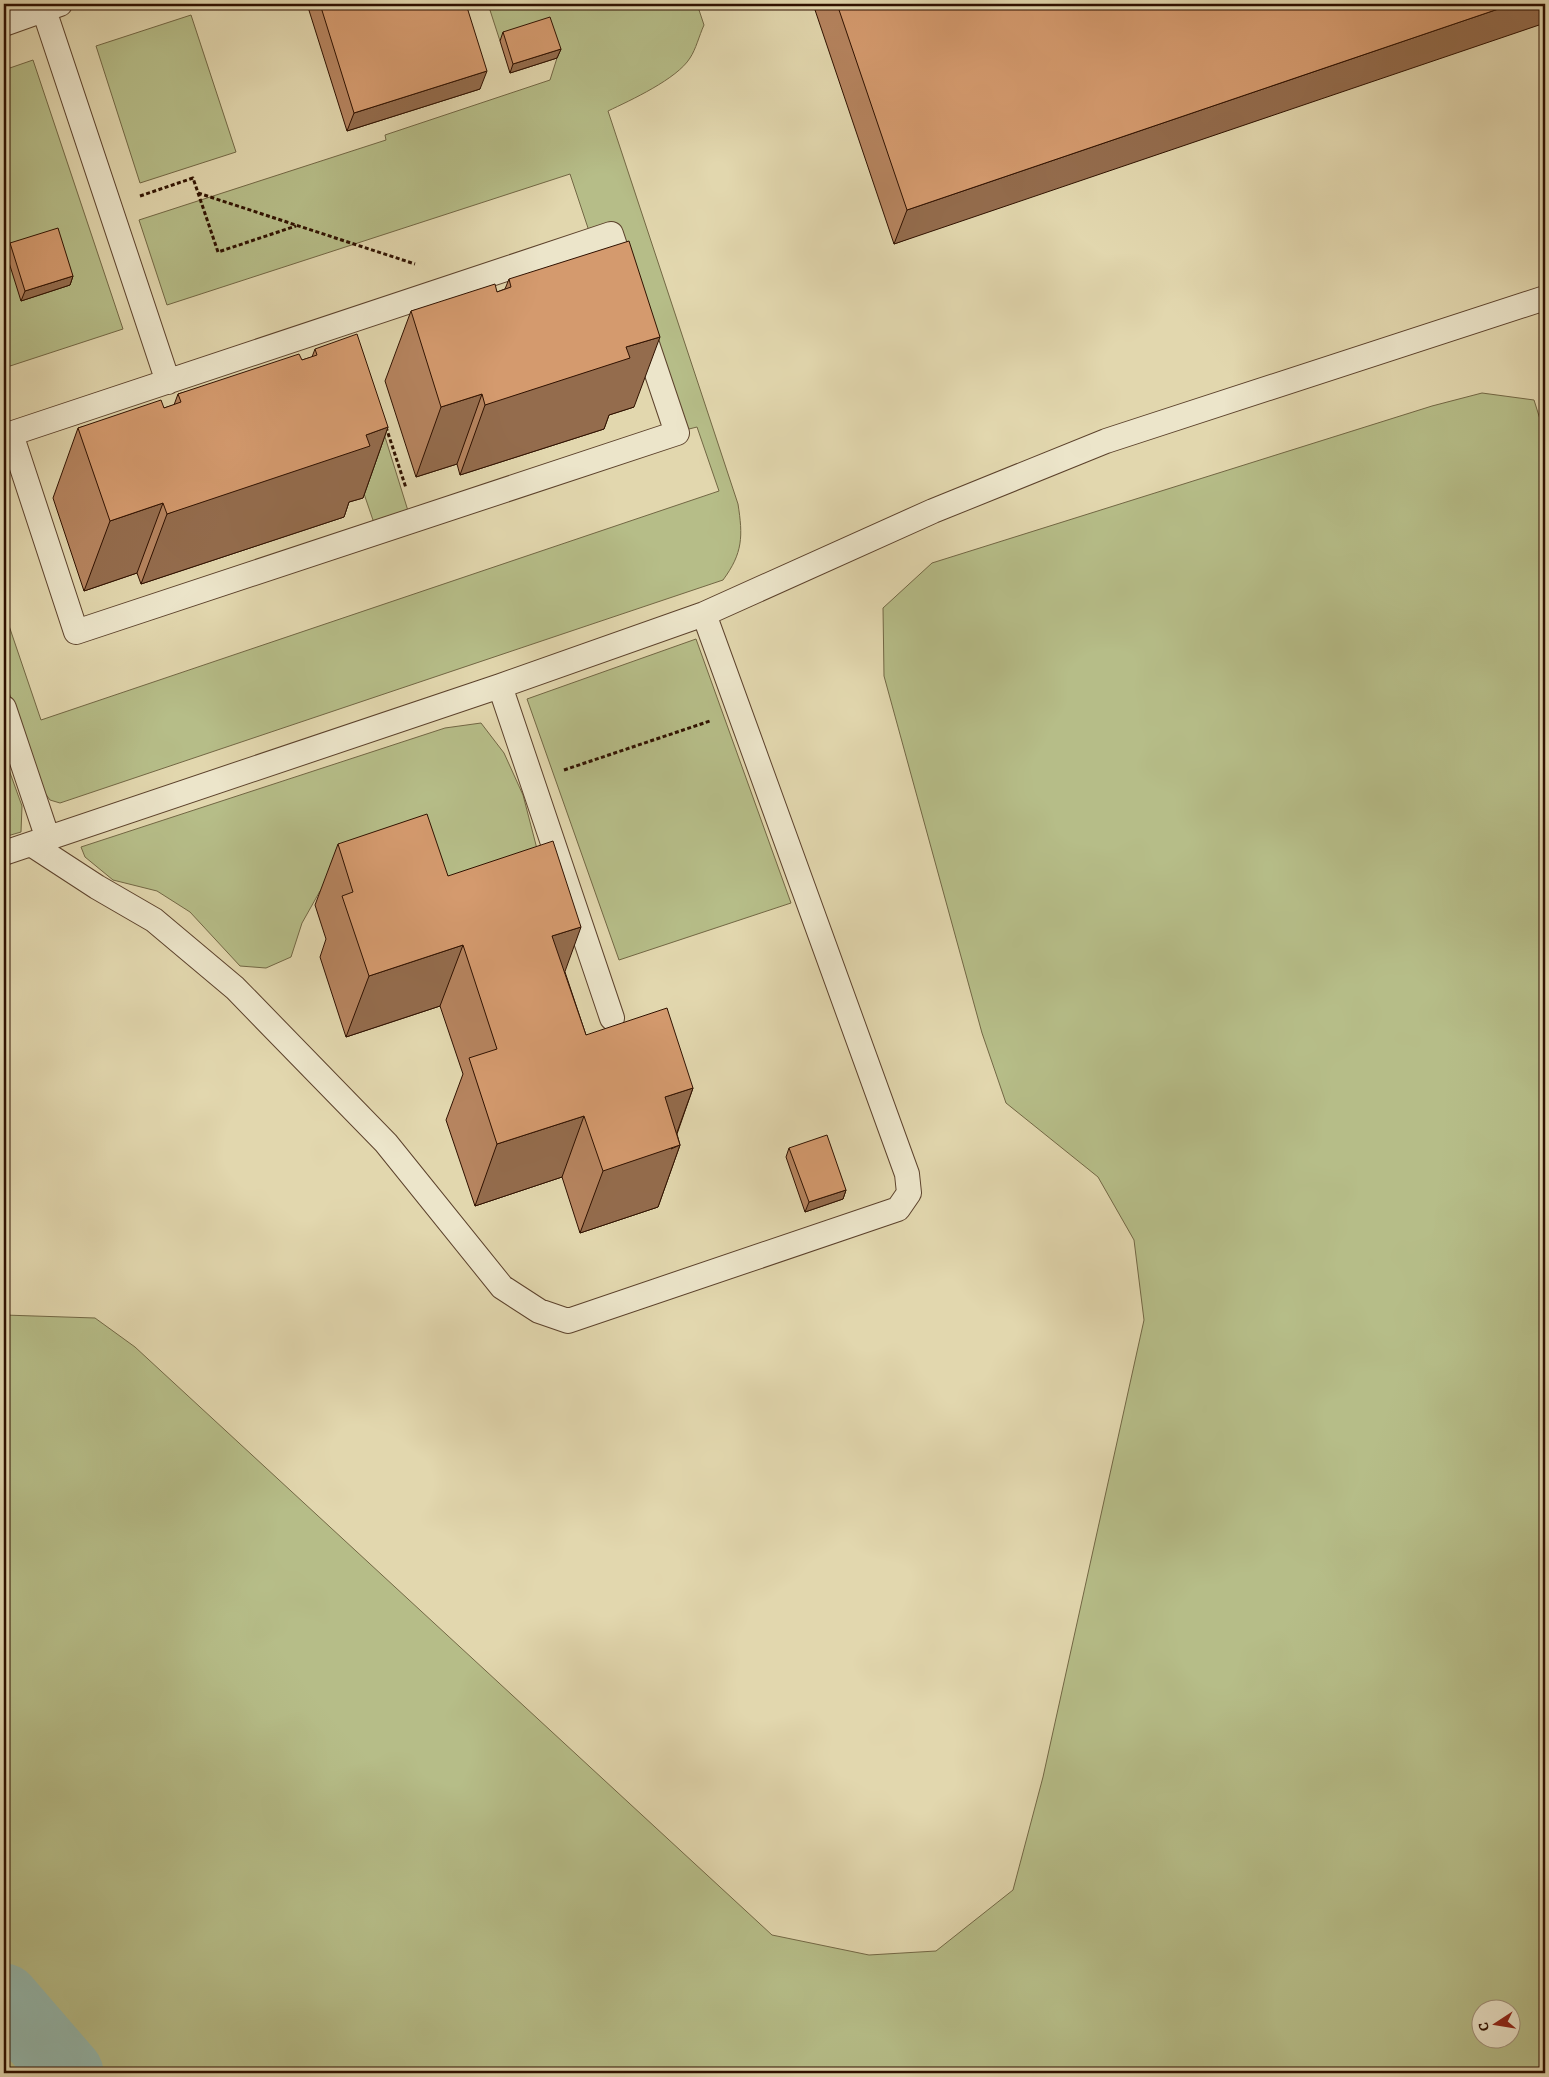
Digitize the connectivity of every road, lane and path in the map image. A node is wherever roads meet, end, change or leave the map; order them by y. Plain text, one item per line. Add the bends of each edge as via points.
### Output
1 (48, 6) edge
2 (4, 24) edge
3 (198, 193) junction
4 (109, 206) junction
5 (297, 226) junction
6 (420, 266) dead end
7 (1545, 298) edge
8 (168, 382) junction
9 (385, 425) edge
10 (7, 435) edge
11 (416, 519) junction
12 (704, 614) junction
13 (500, 686) junction
14 (4, 708) edge
15 (740, 711) junction
16 (533, 781) junction
17 (40, 842) junction
18 (4, 852) edge
19 (612, 1018) dead end

1 - 2 lane
1 - 4 lane
3 - 4 path via 193,178
3 - 5 path
3 - 5 path via 218,252
4 - 8 lane
5 - 6 path
7 - 12 lane via 1106,441 933,511
8 - 10 lane
8 - 11 lane via 611,234 676,433
9 - 11 path
10 - 11 lane via 76,632
12 - 13 lane
12 - 15 lane
13 - 16 lane
13 - 17 lane
14 - 17 lane
15 - 16 path
15 - 17 lane via 907,1174 909,1193 898,1209 568,1321 539,1310 502,1287 386,1143 235,988 154,920 97,888
16 - 19 lane
17 - 18 lane

